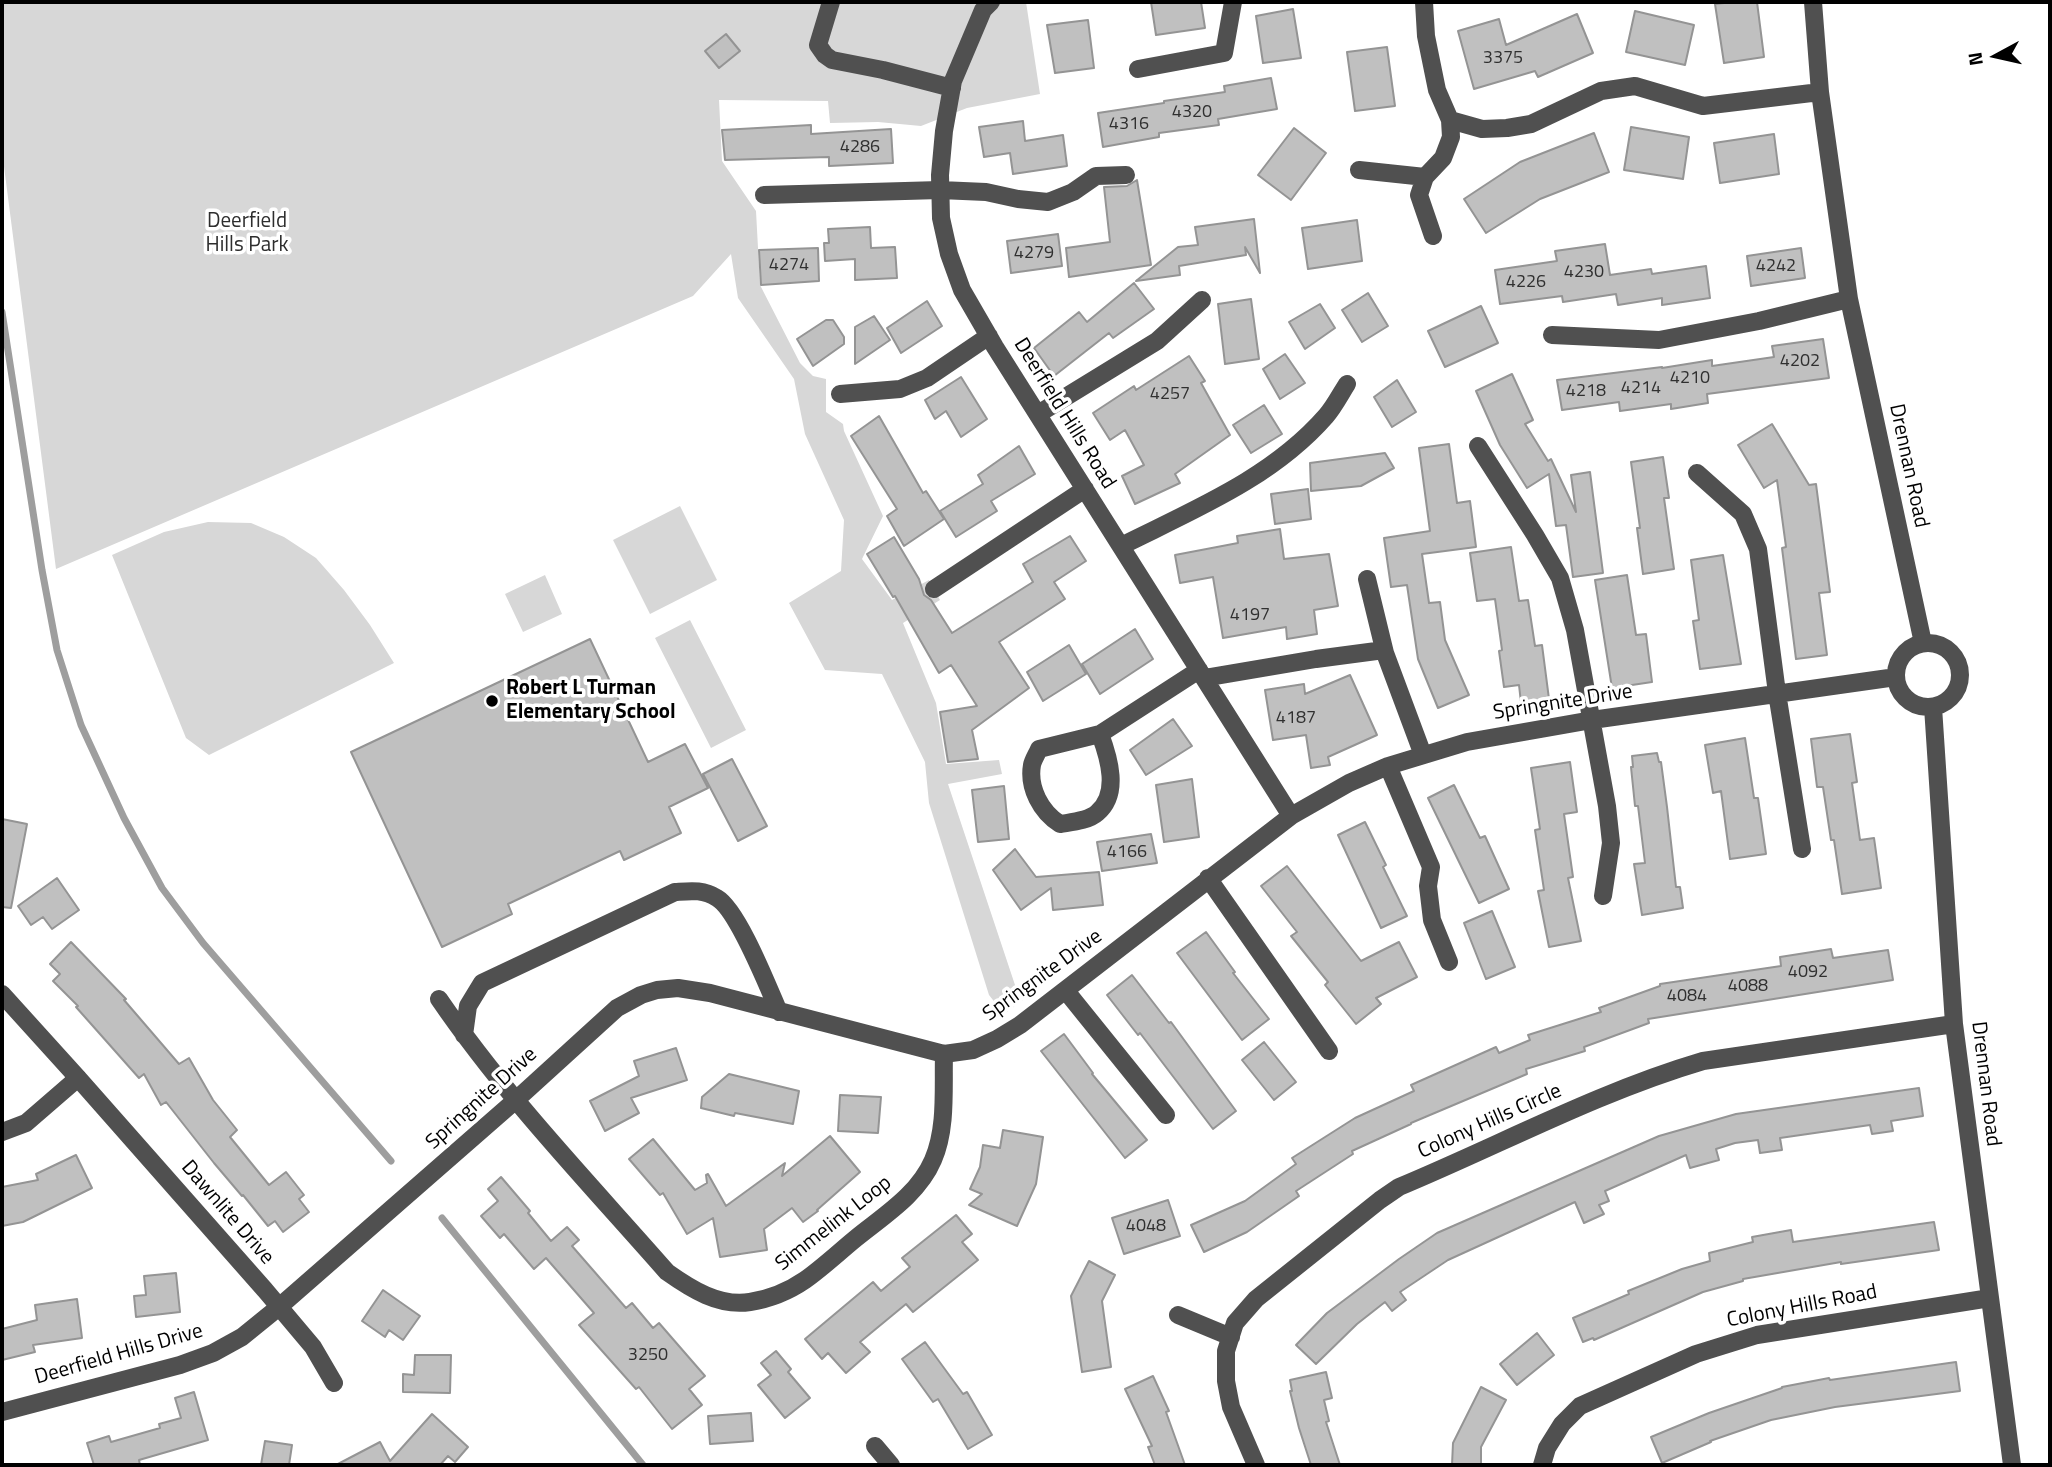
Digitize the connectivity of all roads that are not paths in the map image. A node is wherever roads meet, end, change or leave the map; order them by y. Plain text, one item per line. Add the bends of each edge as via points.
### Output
1 (831, 2) edge
2 (991, 2) edge
3 (1233, 2) edge
4 (1424, 2) edge
5 (1813, 2) edge
6 (1138, 69) dead end
7 (952, 88) junction
8 (1820, 92) junction
9 (1450, 120) junction
10 (1359, 170) dead end
11 (1126, 175) dead end
12 (1425, 177) junction
13 (940, 190) junction
14 (764, 195) dead end
15 (1433, 236) dead end
16 (1849, 299) junction
17 (1202, 300) dead end
18 (1552, 335) dead end
19 (989, 336) junction
20 (1347, 384) dead end
21 (839, 394) dead end
22 (1038, 414) junction
23 (1478, 446) dead end
24 (1697, 473) dead end
25 (1085, 489) junction
26 (1121, 546) junction
27 (1367, 579) dead end
28 (934, 589) dead end
29 (1923, 643) junction
30 (1384, 650) junction
31 (1201, 674) junction
32 (1896, 677) junction
33 (1777, 693) junction
34 (1933, 707) junction
35 (1592, 720) junction
36 (1100, 734) junction
37 (1423, 755) junction
38 (1388, 766) junction
39 (1291, 816) junction
40 (1802, 849) dead end
41 (1208, 878) junction
42 (1603, 896) dead end
43 (1450, 962) dead end
44 (1066, 991) junction
45 (2, 994) edge
46 (439, 999) dead end
47 (779, 1012) junction
48 (1954, 1024) junction
49 (464, 1035) junction
50 (1329, 1051) dead end
51 (944, 1054) junction
52 (78, 1078) junction
53 (517, 1099) junction
54 (1166, 1115) dead end
55 (2, 1132) edge
56 (1990, 1298) junction
57 (279, 1307) junction
58 (1178, 1315) dead end
59 (1231, 1337) junction
60 (334, 1383) dead end
61 (2, 1412) edge
62 (875, 1446) dead end
63 (891, 1465) edge
64 (1256, 1465) edge
65 (1542, 1465) edge
66 (2012, 1465) edge

1 - 7 street via 817,45 832,60
2 - 7 street, Deerfield Hills Road via 983,10
3 - 6 street via 1224,53
4 - 9 street via 1437,90
5 - 8 street, Drennan Road
7 - 13 street, Deerfield Hills Road
8 - 9 street via 1703,106 1635,86 1601,91 1531,124 1482,130
8 - 16 street, Drennan Road
9 - 12 street via 1451,137 1443,158
10 - 12 street
11 - 13 street via 1096,176 1048,202
12 - 15 street via 1419,195
13 - 14 street
13 - 19 street, Deerfield Hills Road via 949,254 962,290
16 - 18 street via 1659,340
16 - 29 street, Drennan Road
17 - 22 street via 1157,341
19 - 21 street via 927,378 900,389
19 - 22 street, Deerfield Hills Road
20 - 26 street via 1327,415 1282,457 1215,500
22 - 25 street, Deerfield Hills Road
23 - 35 street via 1560,578
24 - 33 street via 1744,514 1758,549
25 - 26 street, Deerfield Hills Road
25 - 28 street
26 - 31 street, Deerfield Hills Road
27 - 30 street
29 - 32 street via 1900,658
29 - 34 street via 1934,643 1953,654 1960,675 1952,696
30 - 31 street
30 - 37 street
31 - 36 street
31 - 39 street, Deerfield Hills Road
32 - 33 street, Springnite Drive
32 - 34 street via 1898,687 1912,703
33 - 35 street, Springnite Drive
33 - 40 street
34 - 48 street, Drennan Road
35 - 37 street, Springnite Drive via 1467,741
35 - 42 street via 1611,843
36 - 36 street via 1109,764 1109,797 1097,813 1060,824 1049,817 1035,795 1032,766 1038,750
37 - 38 street, Springnite Drive
38 - 39 street, Springnite Drive
38 - 43 street via 1431,867 1432,920
39 - 41 street, Springnite Drive
41 - 44 street, Springnite Drive
41 - 50 street
44 - 51 street, Springnite Drive via 998,1040
44 - 54 street
45 - 52 street, Dawnlite Drive
46 - 49 street, Simmelink Loop
47 - 49 street via 734,915 719,898 699,890 675,892 482,983 468,1006
47 - 51 street, Springnite Drive
47 - 53 street, Springnite Drive via 678,988 641,995 617,1008
48 - 56 street, Drennan Road
48 - 59 street, Colony Hills Circle via 1703,1060 1590,1102 1399,1187 1256,1299 1235,1323
49 - 53 street, Simmelink Loop
51 - 53 street, Simmelink Loop via 941,1133 922,1181 804,1281 778,1295 748,1303 718,1300 667,1272
52 - 55 street via 26,1123
52 - 57 street, Dawnlite Drive
53 - 57 street, Springnite Drive
56 - 65 street, Colony Hills Road via 1757,1335 1696,1354 1580,1406 1562,1424
56 - 66 street, Drennan Road
57 - 60 street, Dawnlite Drive via 313,1346
57 - 61 street, Deerfield Hills Drive via 213,1353
58 - 59 street
59 - 64 street, Colony Hills Circle via 1226,1381 1231,1407
62 - 63 street

